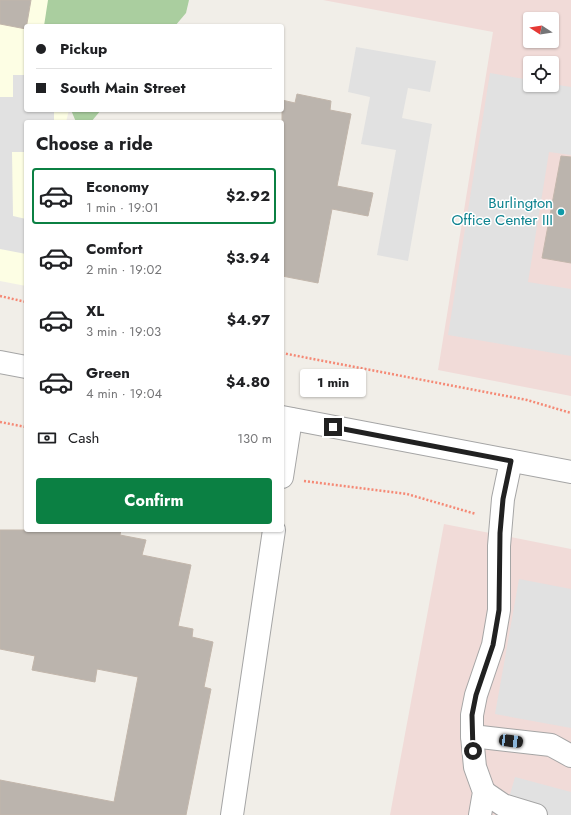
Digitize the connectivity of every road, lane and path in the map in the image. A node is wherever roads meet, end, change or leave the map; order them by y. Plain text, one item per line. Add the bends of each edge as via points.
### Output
1 (0, 296) edge
2 (24, 302) edge
3 (284, 353) edge
4 (0, 362) edge
5 (24, 367) edge
6 (571, 413) edge
7 (287, 418) edge
8 (0, 422) edge
9 (24, 427) edge
10 (511, 461) junction
11 (571, 472) edge
12 (289, 478) edge
13 (476, 514) dead end
14 (274, 532) edge
15 (472, 736) junction
16 (561, 743) edge
17 (571, 756) edge
18 (484, 792) junction
19 (232, 815) edge
20 (480, 815) edge
21 (536, 815) edge

1 - 2 path
3 - 6 path via 520,399
4 - 5 street
7 - 10 street
7 - 12 street
8 - 9 path
10 - 11 street
10 - 15 street via 503,499 500,533 499,610 493,645 476,695 472,715
12 - 13 path via 407,494
14 - 19 street
15 - 16 street
15 - 18 street via 475,767
16 - 17 street
18 - 20 street
18 - 21 street via 504,805

